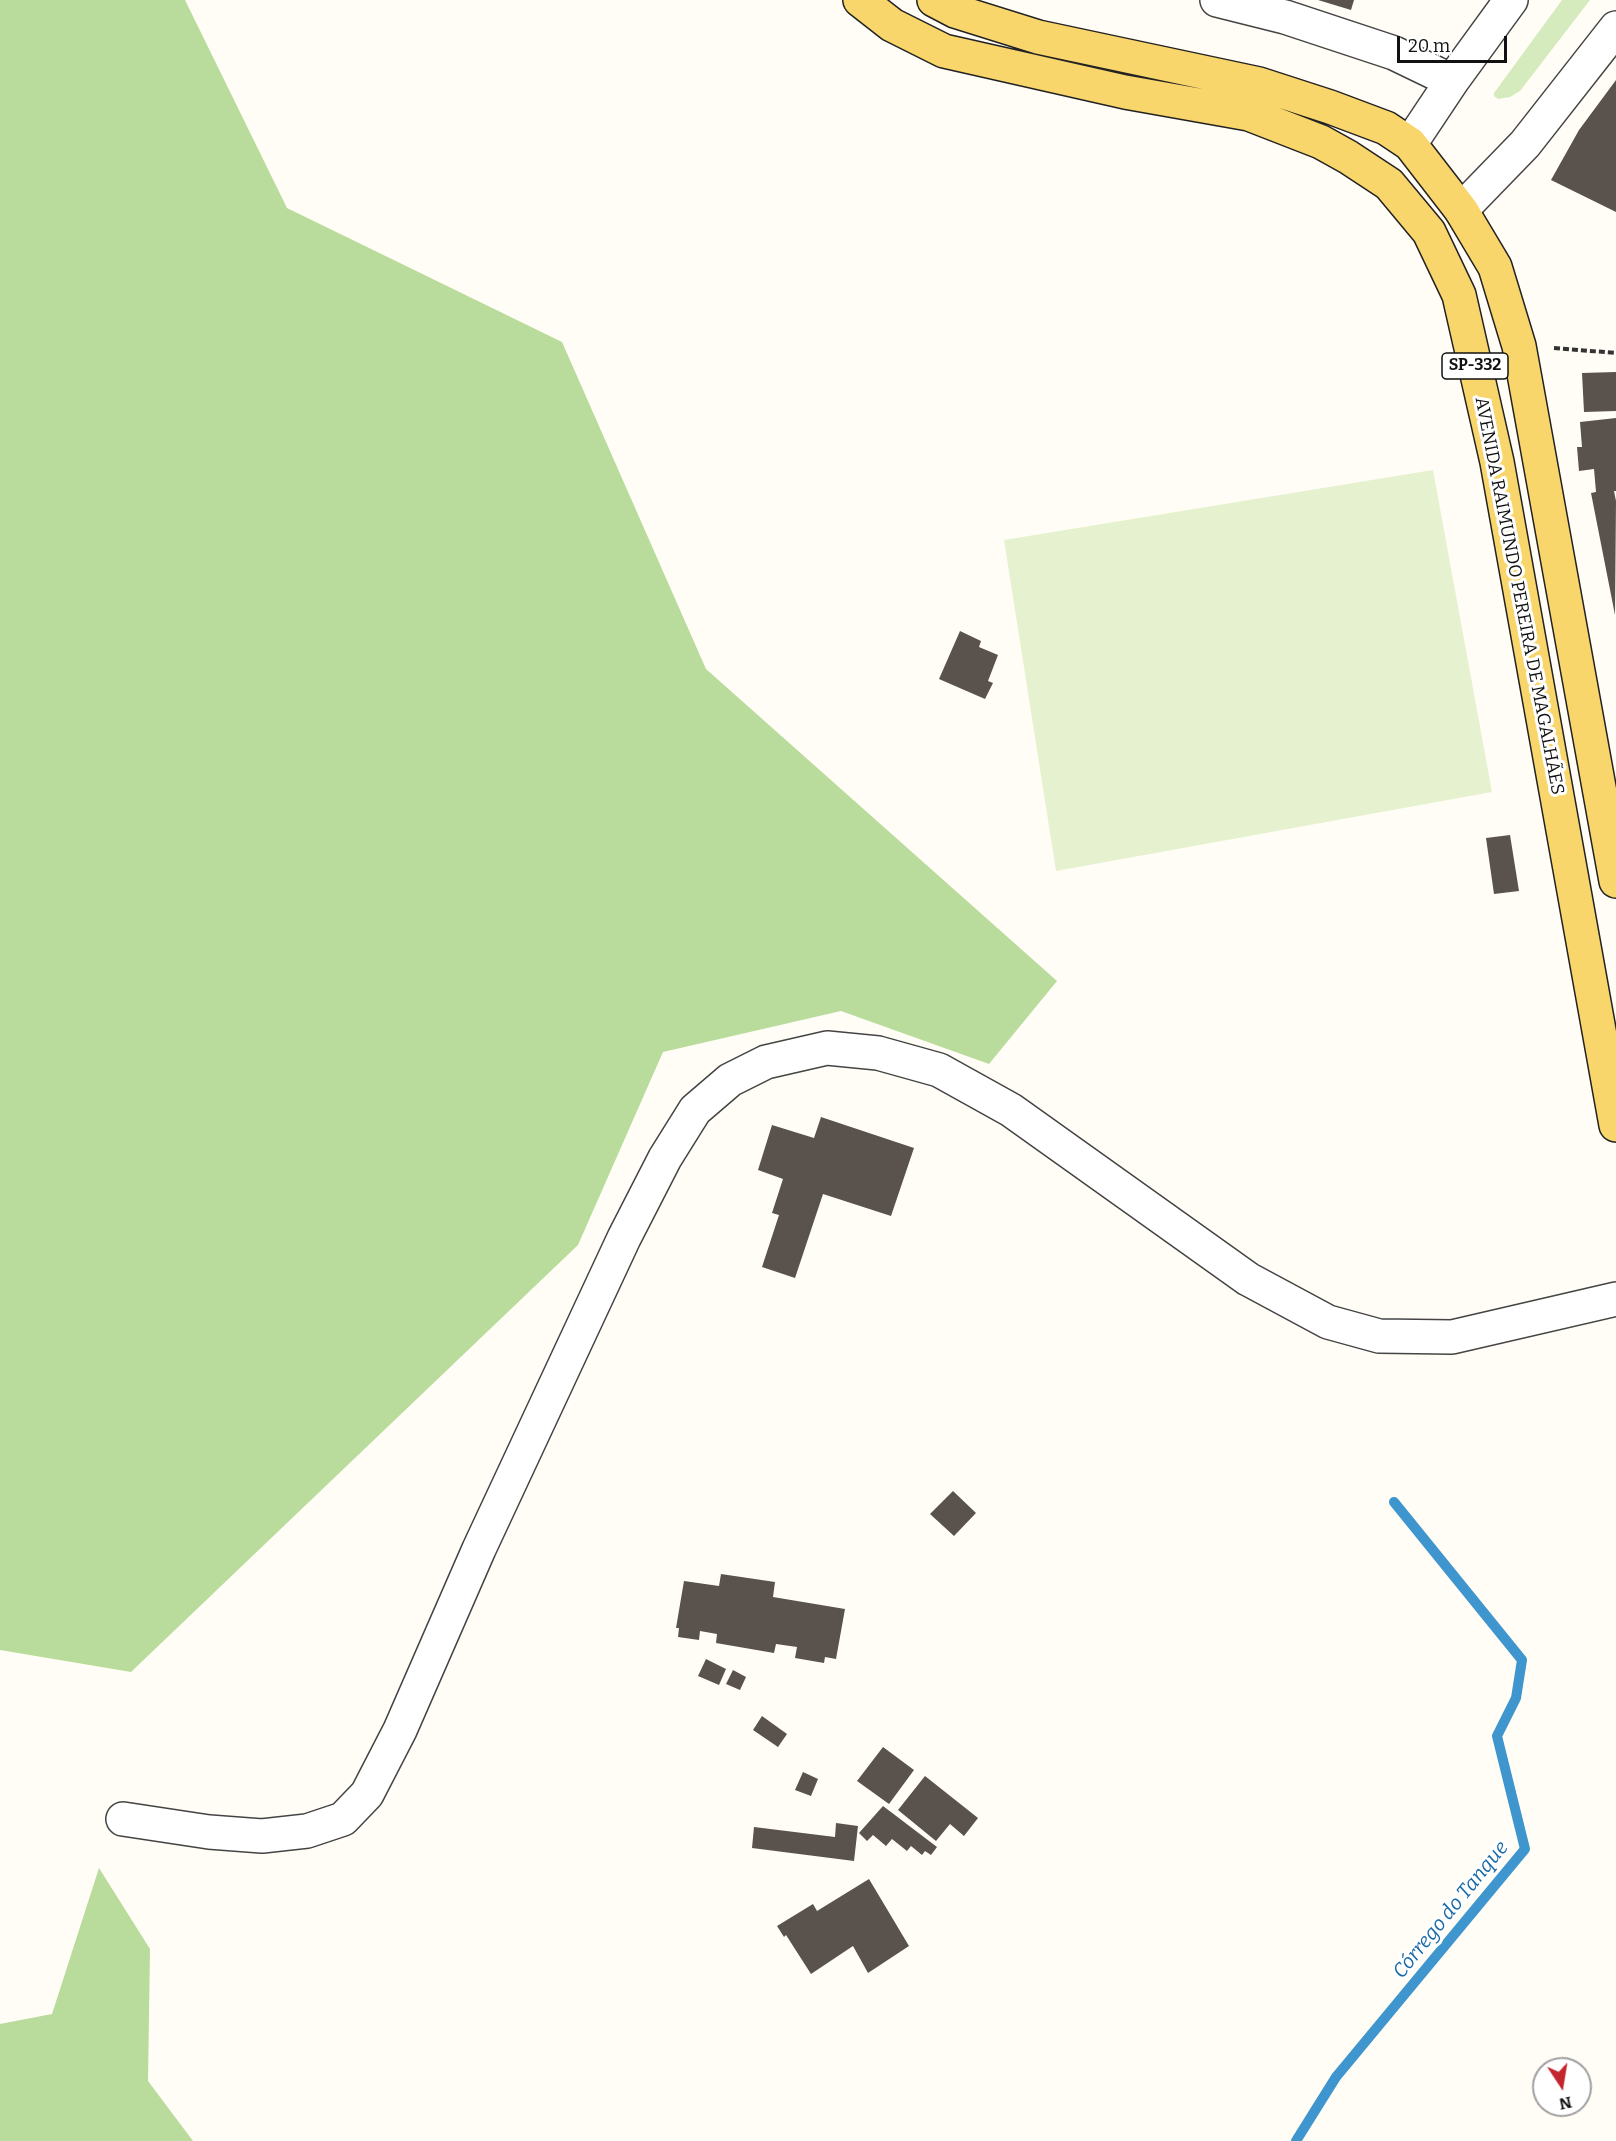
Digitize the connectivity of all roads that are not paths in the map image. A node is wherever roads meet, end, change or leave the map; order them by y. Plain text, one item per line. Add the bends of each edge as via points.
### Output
1 (860, 0) edge
2 (934, 0) edge
3 (1217, 0) edge
4 (1511, 0) edge
5 (1616, 28) edge
6 (1452, 81) junction
7 (1249, 114) junction
8 (1410, 144) junction
9 (1420, 192) junction
10 (1461, 210) junction
11 (1459, 295) junction
12 (1616, 881) edge
13 (1616, 1125) edge
14 (1616, 1299) edge
15 (123, 1819) dead end

1 - 7 main road, AVENIDA RAIMUNDO PEREIRA DE MAGALHÃES / SP-332 via 892,25 944,51 1125,92
2 - 8 main road, SP-332 via 955,11 1038,37 1259,84 1386,128
3 - 6 street via 1394,53
4 - 6 street
5 - 10 street via 1525,144
6 - 8 street
7 - 9 main road via 1304,121 1364,145 1397,167
7 - 11 main road, AVENIDA RAIMUNDO PEREIRA DE MAGALHÃES / SP-332 via 1321,142 1389,184 1429,232
8 - 9 main road via 1408,170
8 - 10 main road, SP-332
9 - 10 main road via 1443,213
9 - 11 main road via 1458,276
10 - 12 main road, SP-332 via 1495,267 1519,346
11 - 13 main road, AVENIDA RAIMUNDO PEREIRA DE MAGALHÃES / SP-332 via 1497,462
14 - 15 street via 1452,1337 1379,1336 1328,1322 1248,1279 1011,1110 939,1070 878,1053 827,1048 766,1062 730,1080 695,1110 665,1158 624,1238 368,1794 343,1819 307,1831 261,1836

